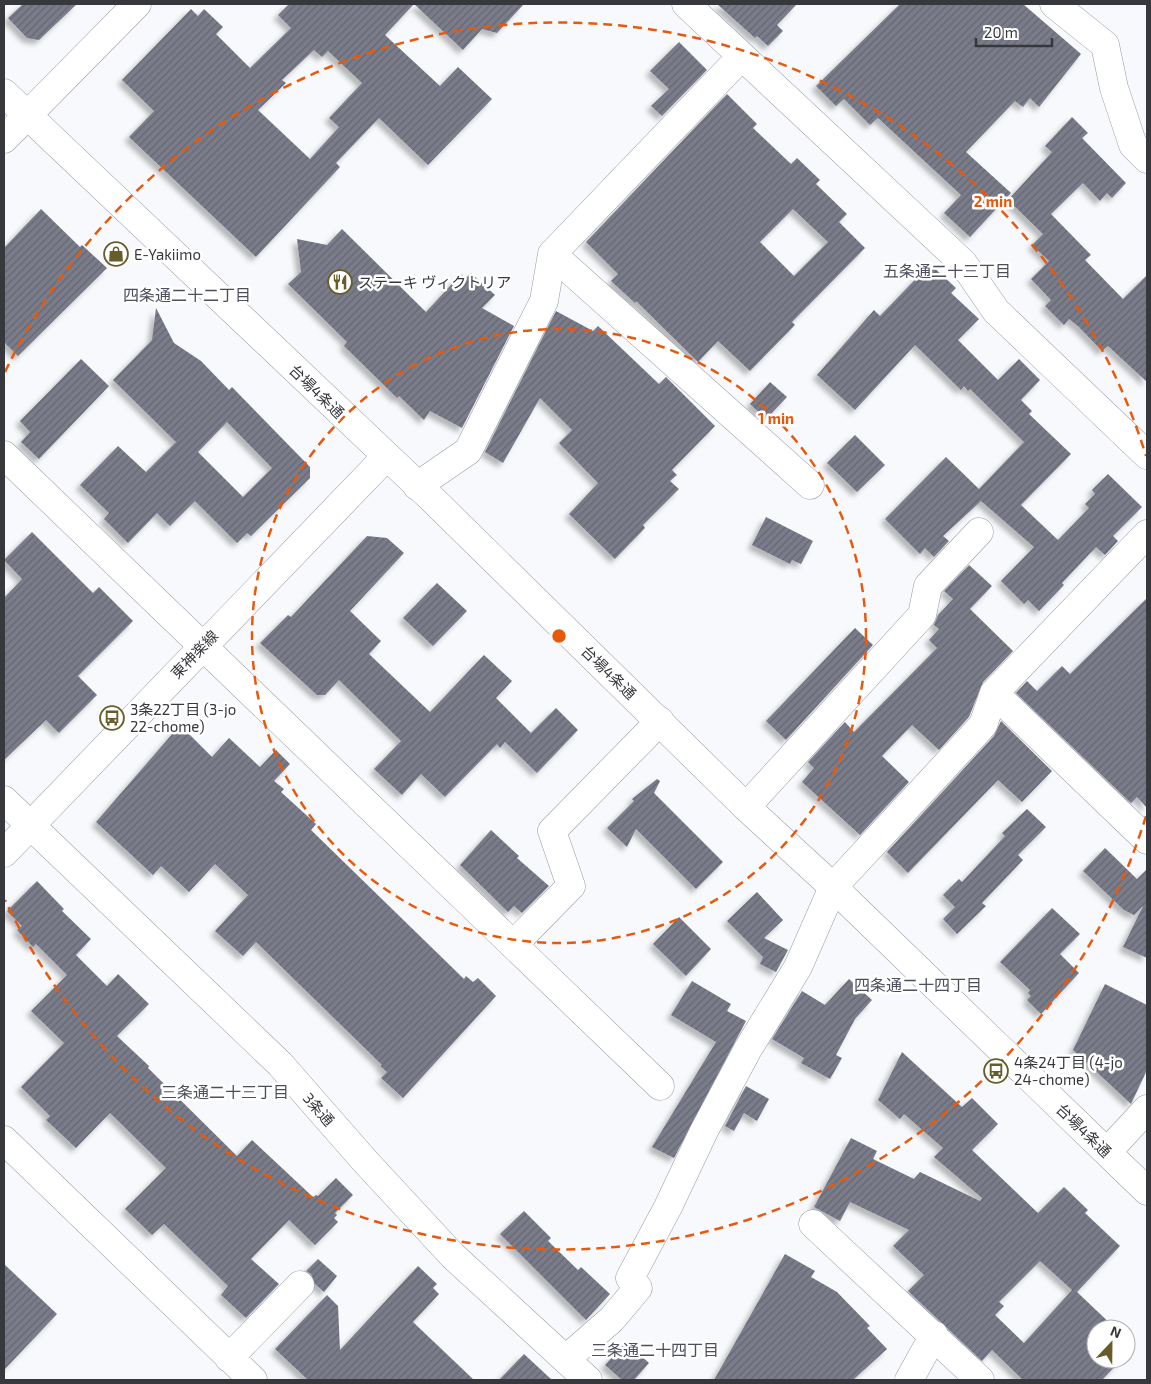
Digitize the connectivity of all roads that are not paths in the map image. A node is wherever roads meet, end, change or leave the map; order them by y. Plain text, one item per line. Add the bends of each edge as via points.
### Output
1 (137, 4) edge
2 (686, 4) edge
3 (1054, 4) edge
4 (742, 56) junction
5 (4, 93) edge
6 (27, 116) junction
7 (4, 139) edge
8 (1147, 159) edge
9 (552, 254) junction
10 (1147, 454) edge
11 (4, 455) edge
12 (386, 457) junction
13 (810, 484) dead end
14 (418, 486) junction
15 (979, 532) dead end
16 (1147, 534) edge
17 (203, 645) junction
18 (994, 694) junction
19 (660, 721) junction
20 (4, 800) edge
21 (746, 807) junction
22 (30, 826) junction
23 (1147, 840) edge
24 (4, 853) edge
25 (833, 887) junction
26 (513, 945) junction
27 (660, 1086) dead end
28 (1147, 1109) edge
29 (4, 1140) edge
30 (1106, 1152) junction
31 (1147, 1191) edge
32 (813, 1224) dead end
33 (300, 1285) dead end
34 (934, 1335) junction
35 (229, 1358) junction
36 (575, 1372) edge
37 (254, 1380) edge
38 (910, 1380) edge
39 (980, 1380) edge

1 - 6 street
2 - 4 street
3 - 8 street via 1105,45 1114,88 1133,145
4 - 9 street
4 - 10 street via 963,263 996,311
5 - 6 street, 台場4条通
6 - 7 street
6 - 12 street, 台場4条通
9 - 13 street
9 - 14 street via 544,301 468,451
11 - 17 street
12 - 14 street, 台場4条通
12 - 17 street, 東神楽線
14 - 19 street, 台場4条通
15 - 21 street via 928,586 922,615
16 - 18 street
17 - 22 street, 東神楽線
17 - 26 street
18 - 23 street
18 - 25 street via 983,725
19 - 21 street, 台場4条通
19 - 26 street via 552,831 571,886
20 - 22 street, 3条通
21 - 25 street, 台場4条通
22 - 24 street, 東神楽線
22 - 36 street, 3条通 via 280,1064 453,1256
25 - 30 street, 台場4条通
25 - 36 street via 798,967 748,1049 630,1278 638,1288
26 - 27 street
28 - 30 street
29 - 35 street
30 - 31 street, 台場4条通
32 - 34 street
33 - 35 street
34 - 38 street
34 - 39 street
35 - 37 street

